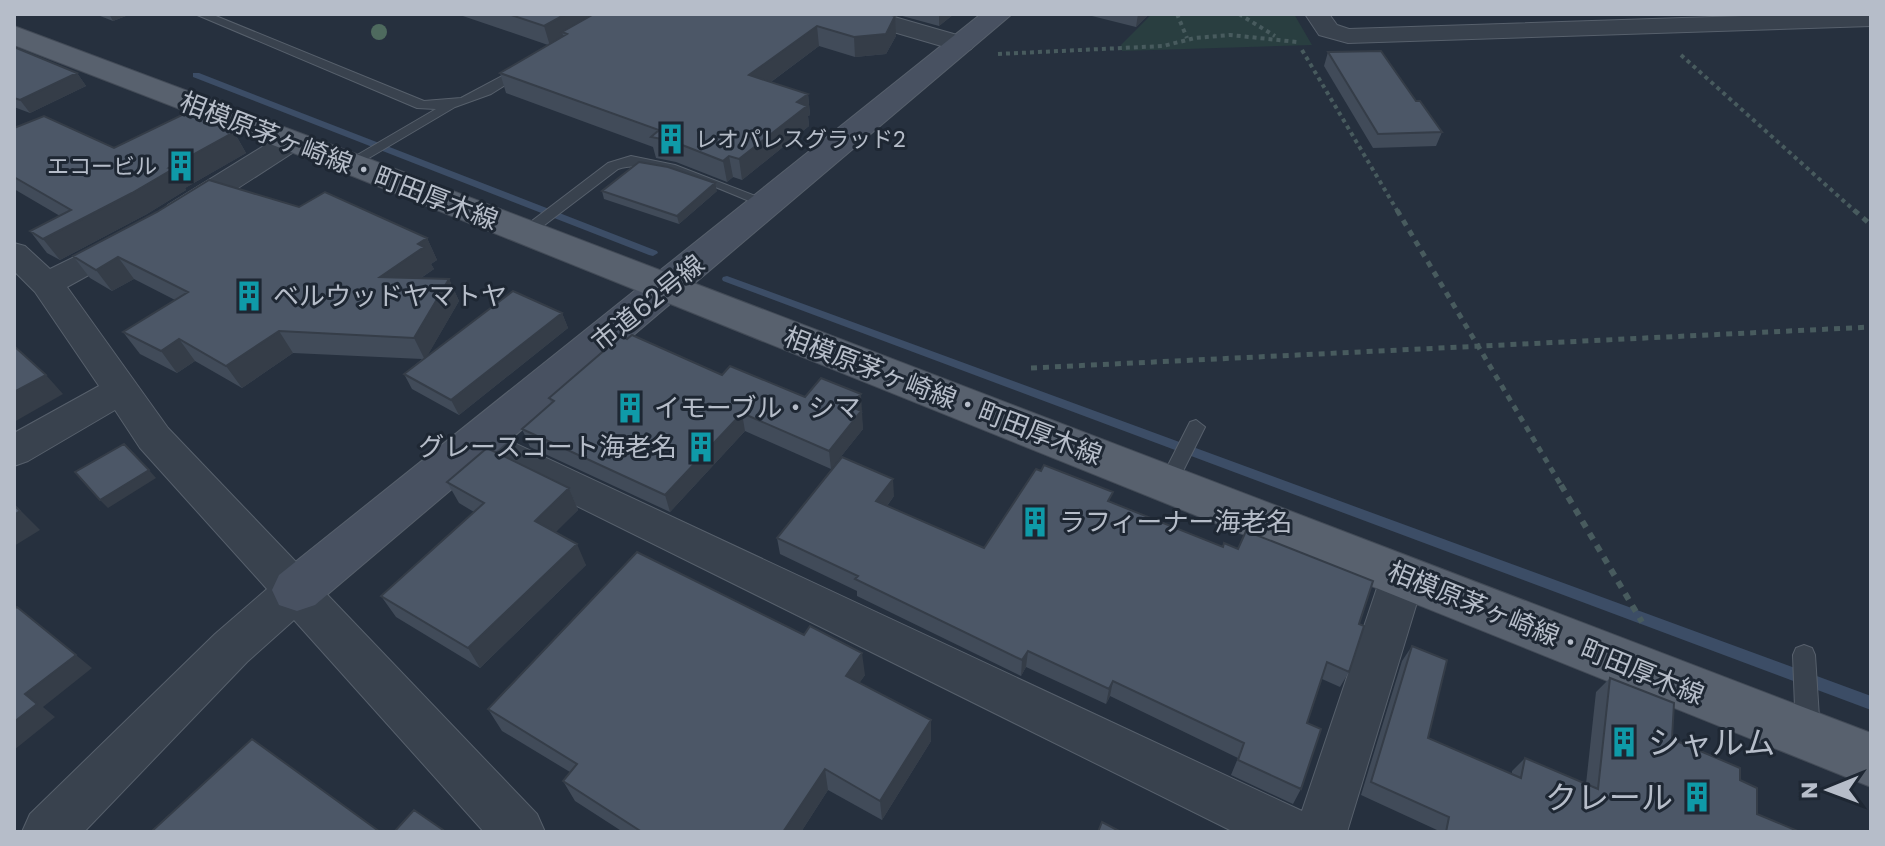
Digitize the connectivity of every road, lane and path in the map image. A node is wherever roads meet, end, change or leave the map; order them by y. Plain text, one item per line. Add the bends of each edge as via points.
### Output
1 (201, 14) edge
2 (858, 14) edge
3 (998, 14) edge
4 (1177, 14) edge
5 (1239, 14) edge
6 (1317, 14) edge
7 (1767, 18) edge
8 (1871, 19) edge
9 (1621, 20) edge
10 (1474, 23) edge
11 (14, 35) edge
12 (1276, 37) junction
13 (1187, 38) junction
14 (962, 44) junction
15 (1312, 45) dead end
16 (1674, 48) dead end
17 (1302, 49) dead end
18 (991, 54) dead end
19 (538, 61) edge
20 (450, 106) junction
21 (290, 142) junction
22 (362, 158) junction
23 (769, 204) junction
24 (536, 225) junction
25 (1871, 225) edge
26 (14, 253) edge
27 (47, 284) junction
28 (667, 288) junction
29 (1871, 327) edge
30 (1479, 346) junction
31 (1031, 368) dead end
32 (121, 390) junction
33 (1196, 427) dead end
34 (480, 441) junction
35 (14, 451) edge
36 (1174, 472) junction
37 (1403, 576) junction
38 (297, 590) junction
39 (1630, 601) dead end
40 (1804, 655) dead end
41 (1808, 720) junction
42 (1871, 760) edge
43 (48, 832) edge
44 (519, 832) edge
45 (1289, 832) edge
46 (1321, 832) edge

1 - 20 lane via 422,105
2 - 14 street
3 - 14 street, 市道62号線
4 - 13 path
5 - 12 path
6 - 10 street via 1328,30 1348,36
7 - 8 street
7 - 9 street
9 - 10 street
11 - 21 main road, 相模原茅ヶ崎線・町田厚木線
12 - 13 path
12 - 15 path
13 - 18 path via 1163,46
14 - 23 street, 市道62号線
16 - 25 path
17 - 30 path
19 - 20 lane via 470,101
20 - 22 lane
21 - 22 main road, 相模原茅ヶ崎線・町田厚木線
21 - 27 street
22 - 24 main road, 相模原茅ヶ崎線・町田厚木線
23 - 24 lane via 731,190 698,190 629,171 592,194 569,200
23 - 28 street, 市道62号線
24 - 28 main road, 相模原茅ヶ崎線・町田厚木線
26 - 27 street
27 - 32 street
28 - 34 street, 市道62号線
28 - 36 main road, 相模原茅ヶ崎線・町田厚木線
29 - 30 path
30 - 31 path
30 - 39 path
32 - 35 street
32 - 38 street via 154,438
33 - 36 lane
34 - 38 street, 市道62号線
34 - 45 street
36 - 37 main road, 相模原茅ヶ崎線・町田厚木線
37 - 41 main road, 相模原茅ヶ崎線・町田厚木線
37 - 46 street
38 - 43 street via 231,648
38 - 44 street
40 - 41 lane
41 - 42 main road, 相模原茅ヶ崎線・町田厚木線

